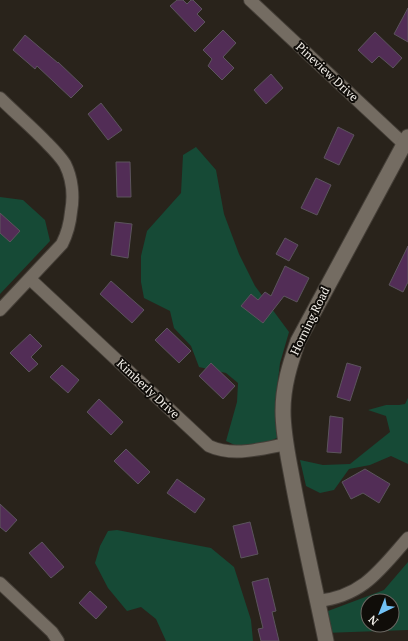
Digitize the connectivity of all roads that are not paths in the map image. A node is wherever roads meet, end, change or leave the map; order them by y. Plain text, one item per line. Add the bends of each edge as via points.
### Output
1 (250, 0) edge
2 (0, 98) edge
3 (406, 140) edge
4 (30, 278) junction
5 (0, 310) edge
6 (286, 444) junction
7 (408, 538) edge
8 (0, 583) edge
9 (318, 601) junction
10 (58, 641) edge
11 (326, 641) edge

1 - 3 street, Pineview Drive
2 - 4 street via 64,163 69,173 72,191 72,206 65,238
3 - 6 street, Horning Road via 298,341 284,390 283,428
4 - 5 street
4 - 6 street, Kimberly Drive via 209,446 235,452
6 - 9 street, Horning Road
7 - 9 street via 363,585 332,600
8 - 10 street via 52,632
9 - 11 street, Horning Road

